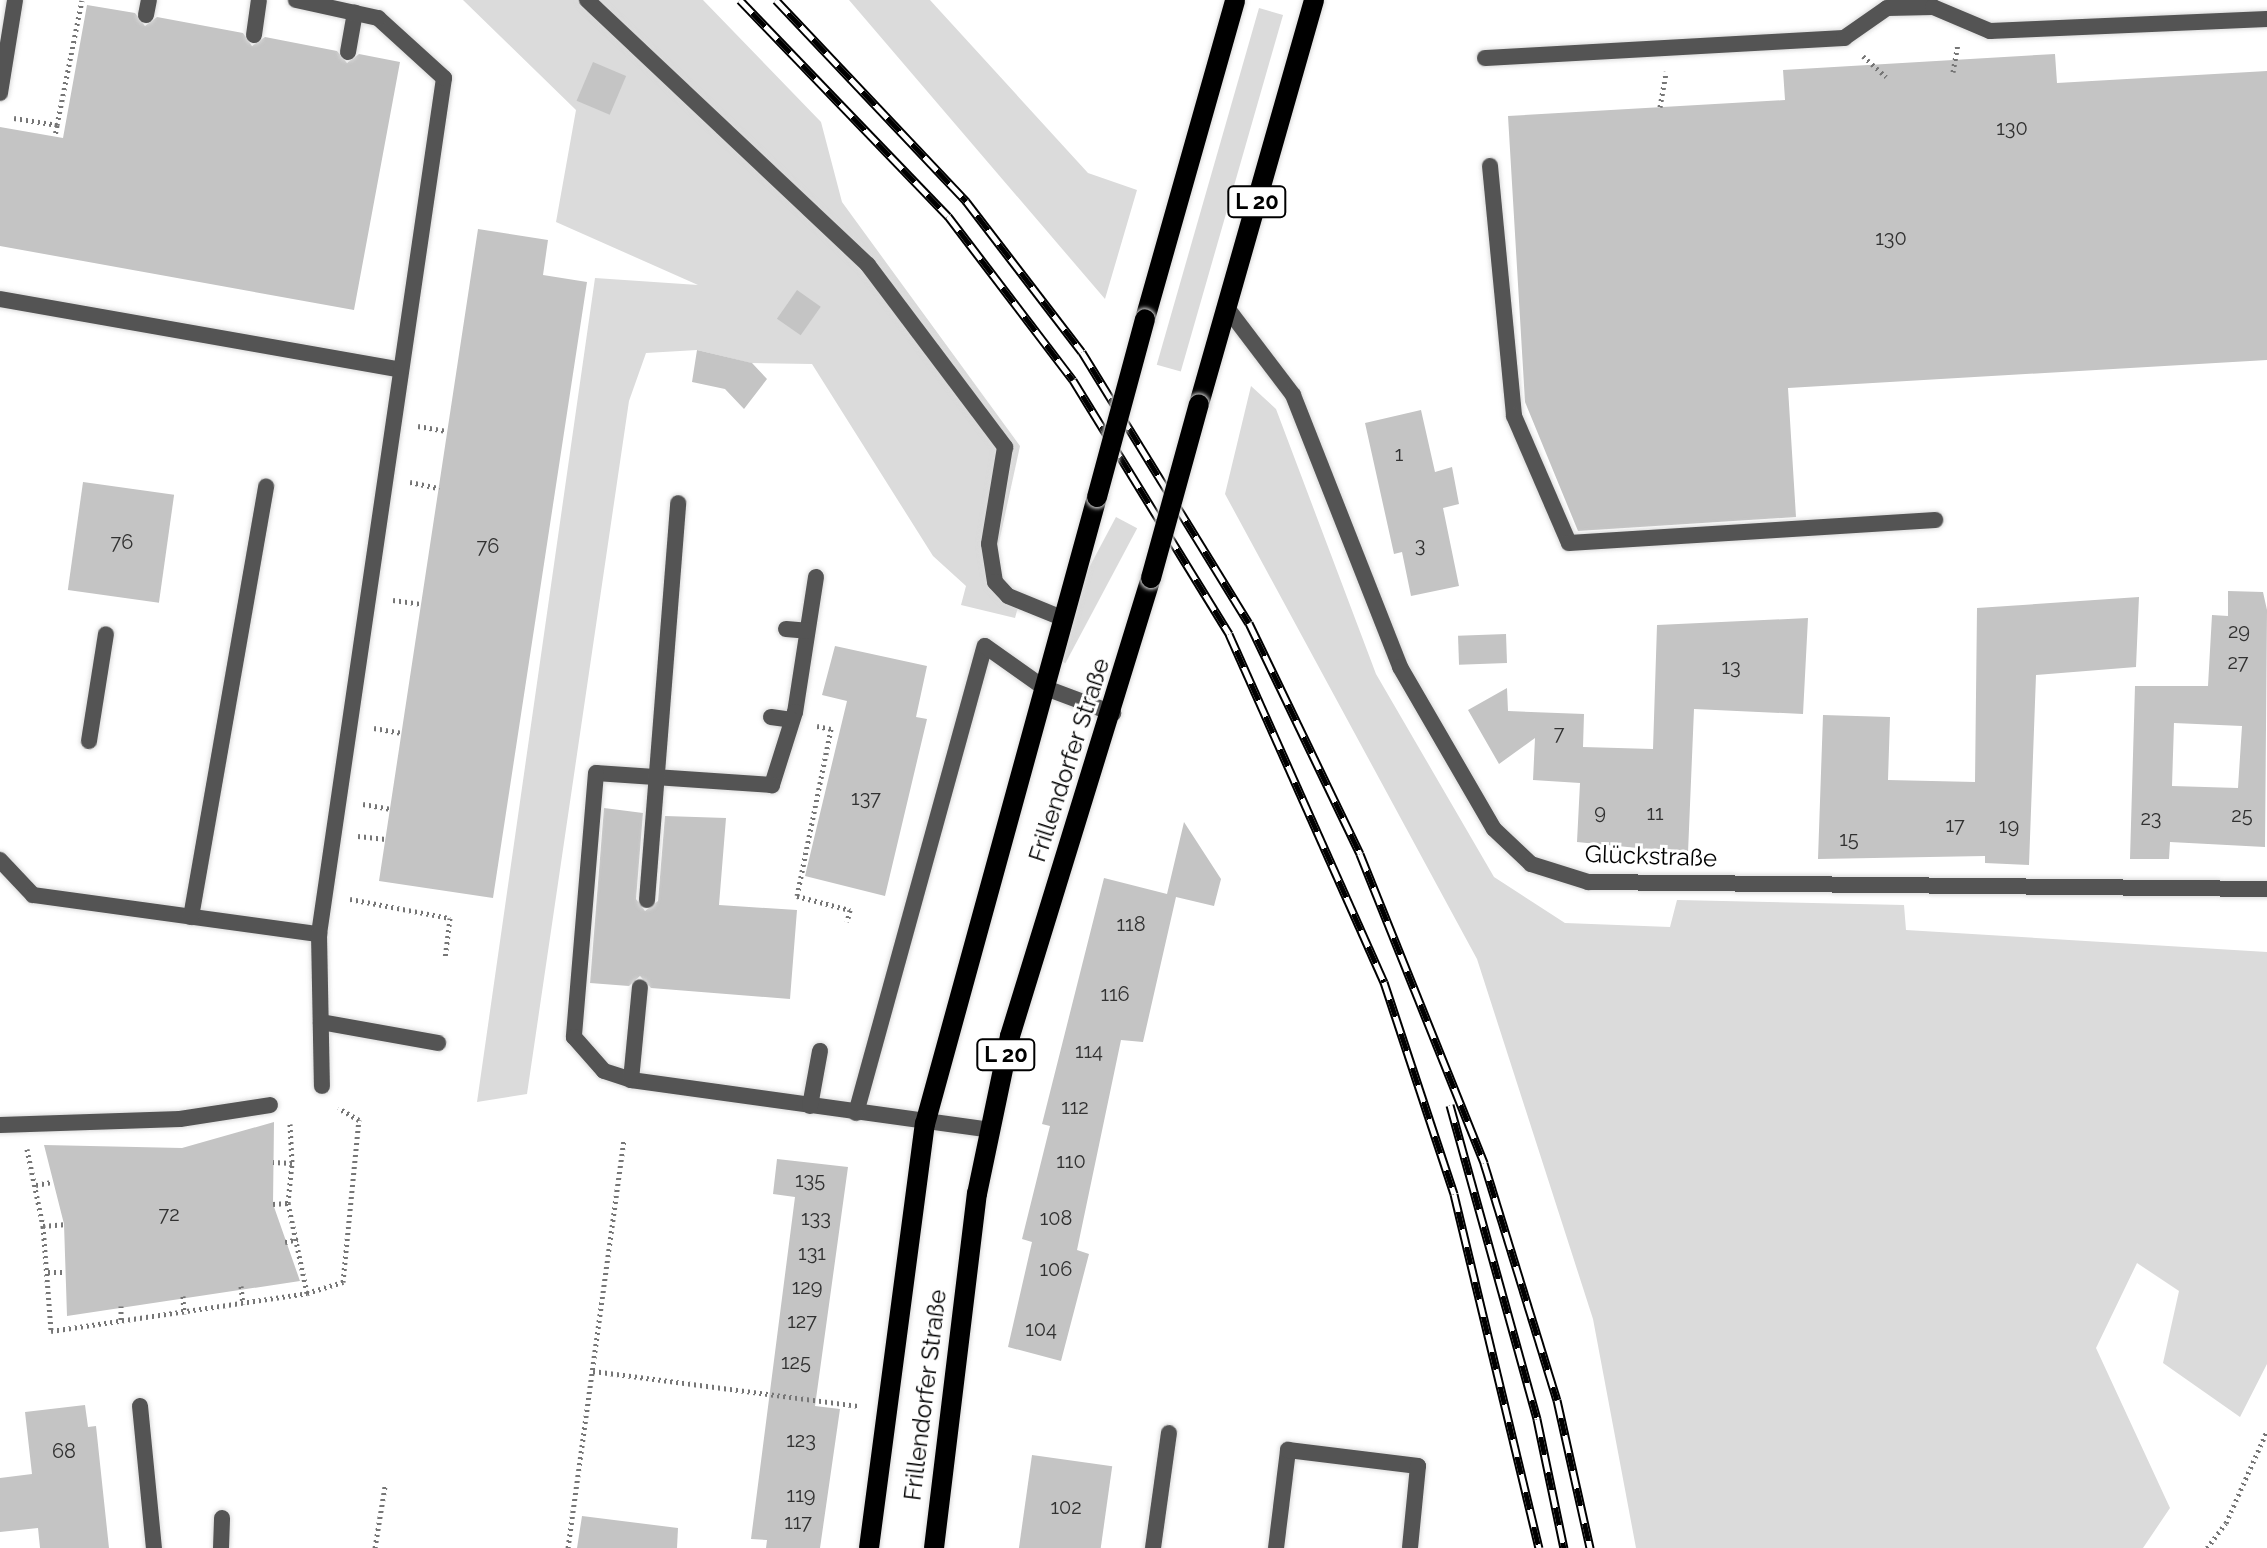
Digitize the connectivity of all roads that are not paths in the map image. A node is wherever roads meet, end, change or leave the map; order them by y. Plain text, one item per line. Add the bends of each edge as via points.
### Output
1 (15, 0) edge
2 (259, 0) edge
3 (296, 0) edge
4 (587, 0) edge
5 (1235, 0) edge
6 (1314, 0) edge
7 (355, 13) junction
8 (2267, 19) edge
9 (254, 35) dead end
10 (348, 52) dead end
11 (1485, 58) dead end
12 (0, 93) edge
13 (1490, 166) dead end
14 (0, 299) edge
15 (1227, 308) junction
16 (401, 370) junction
17 (266, 486) dead end
18 (678, 503) dead end
19 (1935, 520) dead end
20 (816, 577) dead end
21 (1062, 618) junction
22 (786, 629) dead end
23 (807, 631) junction
24 (106, 634) dead end
25 (1043, 687) junction
26 (1113, 713) junction
27 (771, 717) dead end
28 (792, 720) junction
29 (89, 741) dead end
30 (656, 777) junction
31 (0, 860) edge
32 (2267, 889) edge
33 (647, 900) dead end
34 (191, 917) junction
35 (319, 934) junction
36 (640, 987) dead end
37 (321, 1022) junction
38 (438, 1043) dead end
39 (820, 1051) dead end
40 (631, 1080) junction
41 (322, 1086) dead end
42 (270, 1105) dead end
43 (810, 1106) junction
44 (856, 1113) junction
45 (925, 1124) junction
46 (0, 1125) edge
47 (991, 1130) junction
48 (140, 1406) dead end
49 (1169, 1433) dead end
50 (222, 1518) dead end
51 (154, 1548) edge
52 (221, 1548) edge
53 (869, 1548) edge
54 (934, 1548) edge
55 (1153, 1548) edge
56 (1276, 1548) edge
57 (1410, 1548) edge

1 - 12 street
2 - 9 street
3 - 7 street
4 - 21 street via 868,265 1005,447 989,544 995,582 1008,596
5 - 21 main road, Frillendorfer Straße / L 20, bridge
6 - 15 main road, Frillendorfer Straße / L 20
7 - 10 street
7 - 16 street via 378,18 444,78
8 - 11 street via 1990,31 1933,7 1887,8 1844,38
13 - 19 street via 1514,416 1569,543
14 - 16 street
15 - 26 main road, Frillendorfer Straße / L 20, bridge
15 - 32 street, Glückstraße via 1293,395 1400,667 1494,829 1531,864 1588,882
16 - 35 street
17 - 34 street
18 - 30 street via 668,714
20 - 23 street
21 - 25 main road, Frillendorfer Straße / L 20
22 - 23 street
23 - 28 street
24 - 29 street
25 - 26 street
25 - 44 street via 985,646
25 - 45 main road, Frillendorfer Straße / L 20
26 - 47 main road, Frillendorfer Straße / L 20 via 1033,955
27 - 28 street
28 - 30 street via 772,785
30 - 33 street
30 - 40 street via 596,773 570,1014 574,1037 588,1056
31 - 34 street via 33,895
34 - 35 street
35 - 37 street
36 - 40 street
37 - 38 street
37 - 41 street
39 - 43 street
40 - 43 street
42 - 46 street via 180,1119
43 - 44 street
44 - 45 street
45 - 47 street
45 - 53 main road, Frillendorfer Straße / L 20
47 - 54 main road, Frillendorfer Straße / L 20 via 950,1382
48 - 51 street
49 - 55 street
50 - 52 street
56 - 57 street via 1288,1450 1418,1466

